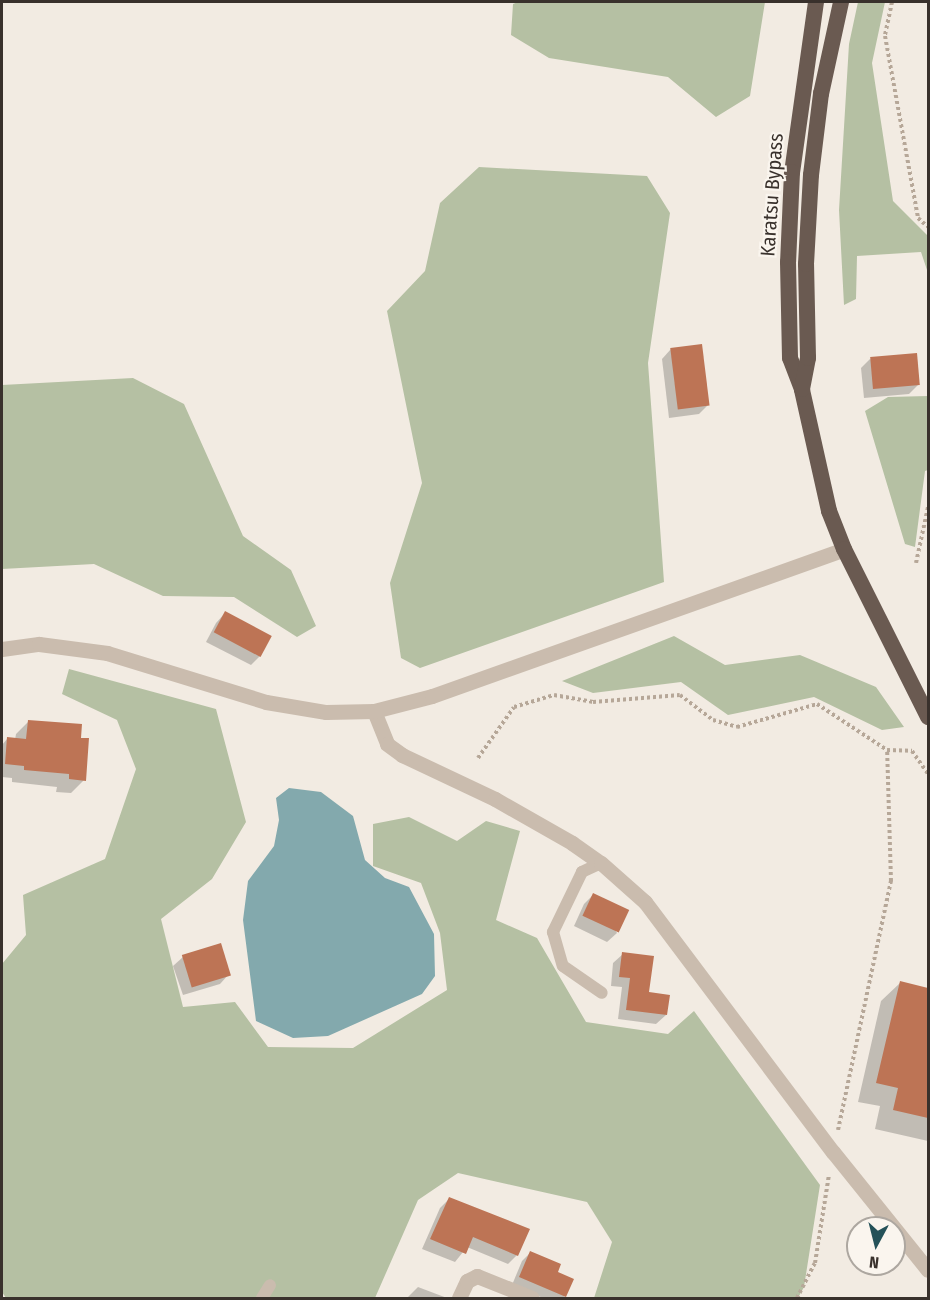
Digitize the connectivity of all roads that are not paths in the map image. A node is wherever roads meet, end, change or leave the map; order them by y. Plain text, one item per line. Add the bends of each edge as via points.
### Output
1 (816, 2) edge
2 (841, 2) edge
3 (802, 390) junction
4 (844, 549) junction
5 (2, 649) edge
6 (374, 711) junction
7 (928, 717) edge
8 (601, 862) junction
9 (602, 993) dead end
10 (928, 1270) edge
11 (270, 1285) dead end
12 (262, 1299) edge
13 (459, 1299) edge
14 (531, 1299) edge

1 - 3 highway, Karatsu Bypass via 792,172 788,262 790,358
2 - 3 highway, Karatsu Bypass via 821,94 811,175 806,264 808,358
3 - 4 highway, Karatsu Bypass via 829,511
4 - 6 street via 432,696
4 - 7 highway, Karatsu Bypass
5 - 6 street via 39,644 107,653 266,702 326,712
6 - 8 street via 387,744 402,755 495,799
8 - 9 lane via 582,872 553,932 563,966
8 - 10 street via 645,902 833,1152
11 - 12 lane
13 - 14 street via 467,1281 477,1276

